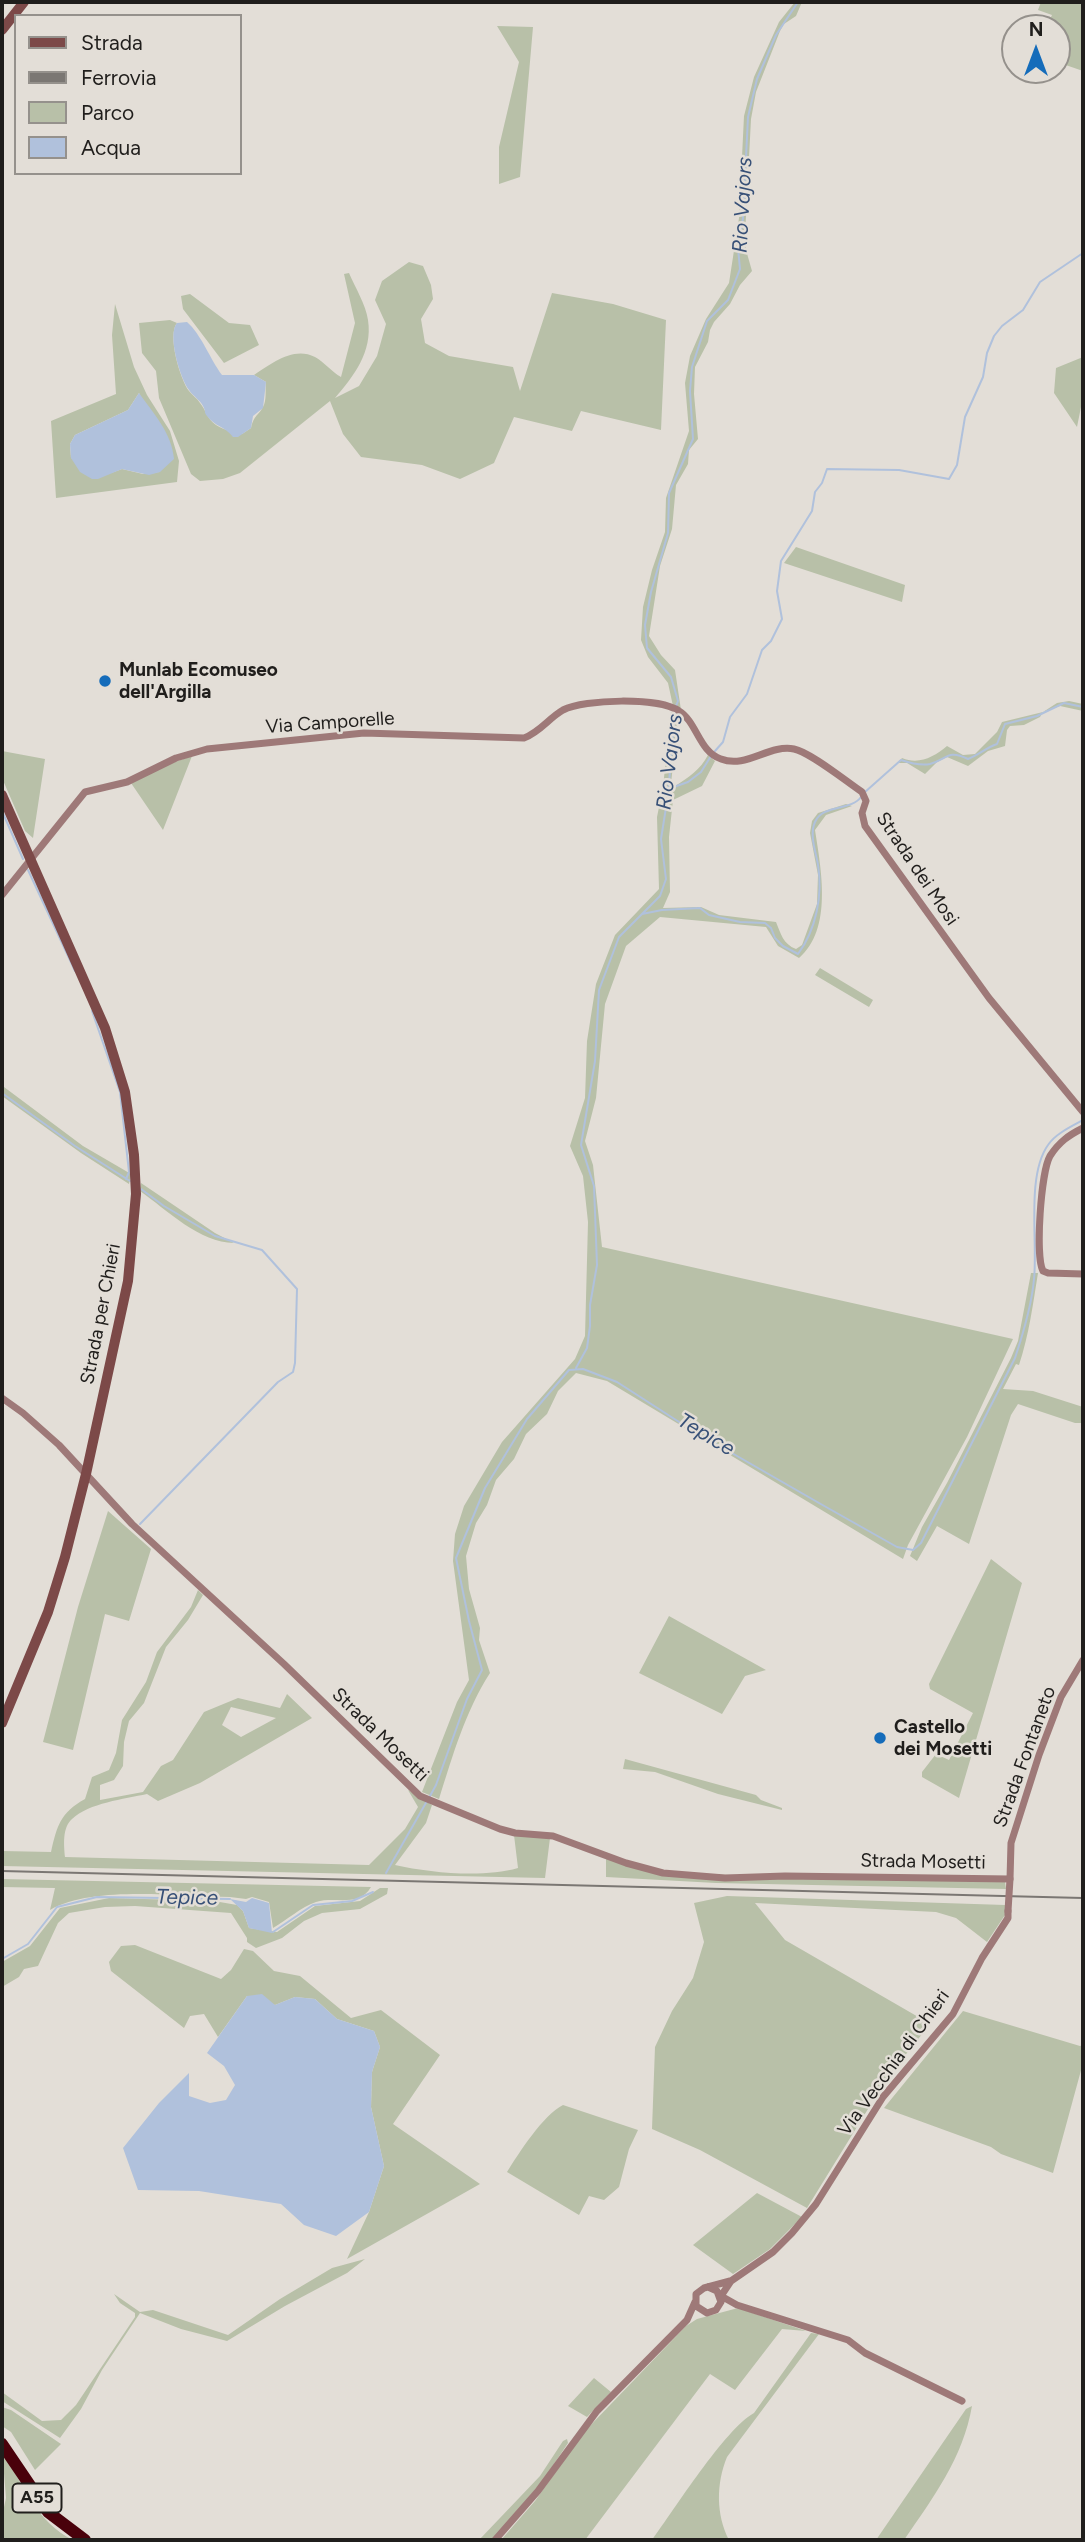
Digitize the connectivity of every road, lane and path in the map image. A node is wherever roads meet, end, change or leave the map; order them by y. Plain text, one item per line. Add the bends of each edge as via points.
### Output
1 (14, 15) edge
2 (2, 30) edge
3 (695, 732) joint
4 (2, 795) edge
5 (30, 860) junction
6 (2, 895) edge
7 (1083, 1112) edge
8 (1083, 1128) edge
9 (1083, 1274) edge
10 (2, 1398) edge
11 (86, 1474) junction
12 (1083, 1660) edge
13 (2, 1723) edge
14 (1010, 1879) junction
15 (1008, 1911) joint
16 (731, 2281) junction
17 (709, 2287) junction
18 (721, 2296) junction
19 (695, 2302) junction
20 (737, 2305) junction
21 (720, 2307) junction
22 (707, 2313) junction
23 (687, 2320) junction
24 (962, 2401) dead end
25 (2, 2444) edge
26 (85, 2540) edge
27 (495, 2540) edge

1 - 2 main road
3 - 5 street, Via Camporelle via 679,710 652,701 566,709 524,738 364,733 207,749 176,758 127,782 85,792
3 - 7 street, Strada dei Mosi via 712,754 729,761 794,749 862,792 864,826 989,998
4 - 5 main road, Strada per Chieri
5 - 6 street, Via Camporelle
5 - 11 main road, Strada per Chieri via 105,1028 124,1092 134,1155 134,1231 128,1281
8 - 9 street via 1058,1144 1048,1160 1041,1202 1040,1259 1043,1271
10 - 11 street, Strada Mosetti
11 - 13 main road, Strada per Chieri via 48,1612
11 - 14 street, Strada Mosetti via 132,1524 419,1796 500,1829 553,1836 663,1873 724,1878
12 - 14 street, Strada Fontaneto via 1061,1698 1040,1755 1011,1843
14 - 15 street, Strada Fontaneto, bridge
15 - 16 street, Via Vecchia di Chieri via 953,2014 883,2097 816,2204 773,2252
16 - 17 street, Via Vecchia di Chieri
16 - 18 street, Via Vecchia di Chieri
17 - 18 street
17 - 19 street via 699,2290
18 - 20 street
18 - 21 street
19 - 22 street
19 - 23 street
20 - 21 street
20 - 24 street via 848,2340
21 - 22 street
22 - 23 street
23 - 27 street via 597,2410 538,2491
25 - 26 highway, A55 via 48,2512

